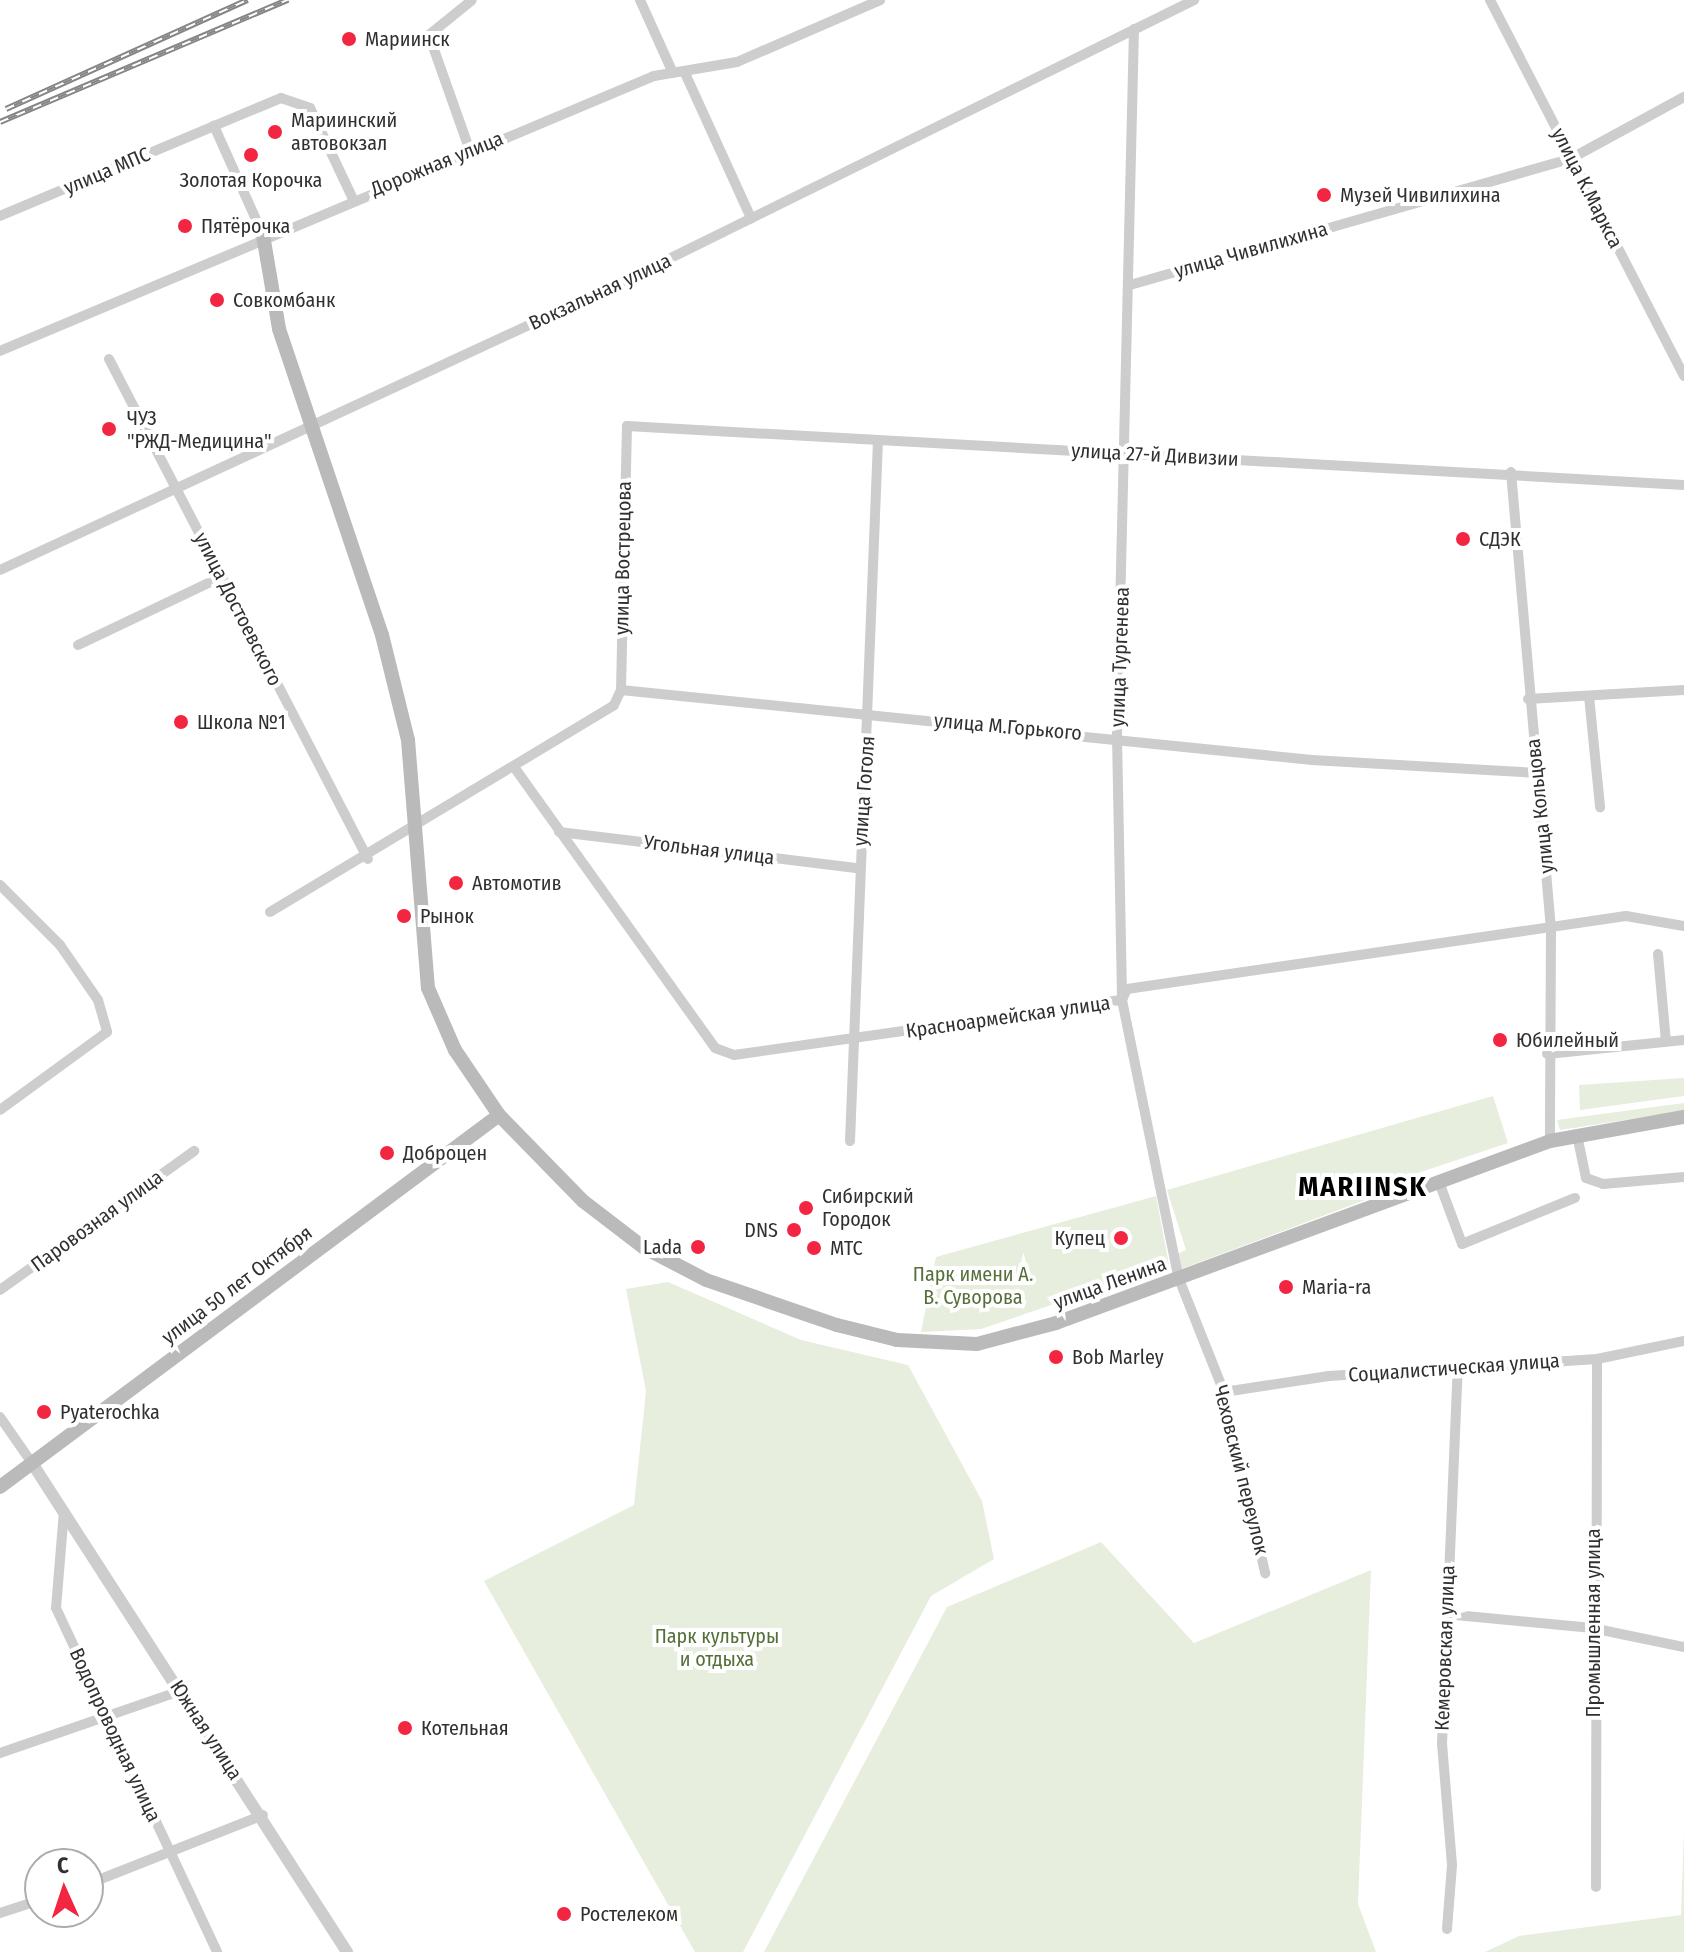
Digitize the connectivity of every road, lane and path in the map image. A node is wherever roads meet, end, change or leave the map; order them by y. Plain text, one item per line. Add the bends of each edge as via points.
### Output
1 (472, 0) edge
2 (640, 0) edge
3 (880, 0) edge
4 (1194, 0) edge
5 (1490, 0) edge
6 (1134, 29) junction
7 (679, 72) junction
8 (1684, 97) edge
9 (214, 126) junction
10 (470, 151) junction
11 (1572, 158) junction
12 (353, 199) junction
13 (0, 216) edge
14 (751, 218) junction
15 (263, 235) junction
16 (1130, 285) junction
17 (0, 351) edge
18 (109, 359) dead end
19 (1684, 376) edge
20 (627, 426) joint
21 (310, 427) junction
22 (878, 441) junction
23 (1127, 454) junction
24 (1511, 472) junction
25 (1684, 485) edge
26 (178, 488) junction
27 (0, 570) edge
28 (219, 578) junction
29 (78, 645) dead end
30 (621, 690) junction
31 (1684, 690) edge
32 (1589, 696) junction
33 (1528, 699) junction
34 (869, 715) junction
35 (1117, 736) junction
36 (514, 767) junction
37 (1538, 773) junction
38 (1600, 807) dead end
39 (415, 830) junction
40 (559, 832) junction
41 (368, 859) junction
42 (858, 868) junction
43 (0, 885) edge
44 (270, 912) dead end
45 (1684, 926) edge
46 (1551, 928) junction
47 (1658, 954) dead end
48 (1122, 1000) junction
49 (851, 1039) junction
50 (1684, 1040) edge
51 (1666, 1042) junction
52 (1547, 1054) junction
53 (0, 1110) edge
54 (499, 1115) junction
55 (1684, 1117) edge
56 (1577, 1135) junction
57 (850, 1141) dead end
58 (1550, 1141) junction
59 (194, 1151) dead end
60 (1684, 1177) edge
61 (1439, 1182) junction
62 (1575, 1198) dead end
63 (1179, 1279) junction
64 (0, 1290) edge
65 (1684, 1341) edge
66 (1597, 1359) junction
67 (1458, 1367) junction
68 (1224, 1392) junction
69 (0, 1417) edge
70 (32, 1463) junction
71 (0, 1487) edge
72 (64, 1508) junction
73 (1265, 1573) dead end
74 (1445, 1614) junction
75 (1592, 1628) junction
76 (1684, 1647) edge
77 (180, 1691) junction
78 (107, 1718) junction
79 (0, 1753) edge
80 (263, 1815) junction
81 (172, 1857) junction
82 (104, 1879) edge
83 (1596, 1887) dead end
84 (24, 1905) edge
85 (0, 1913) edge
86 (1447, 1929) dead end
87 (217, 1952) edge
88 (347, 1952) edge

1 - 10 street via 429,35
2 - 7 street
3 - 7 street, Дорожная улица via 737,62
4 - 6 street, Вокзальная улица
5 - 11 street, улица К.Маркса
6 - 14 street, Вокзальная улица
6 - 16 street, улица Тургенева
7 - 10 street, Дорожная улица
7 - 14 street
8 - 11 street, улица Чивилихина
9 - 12 street, улица МПС via 297,98 310,108
9 - 13 street, улица МПС
9 - 15 street
10 - 12 street, Дорожная улица
11 - 16 street, улица Чивилихина
11 - 19 street, улица К.Маркса
12 - 15 street, Дорожная улица
14 - 21 street, Вокзальная улица
15 - 17 street, Дорожная улица
15 - 21 main road, улица Ленина via 279,329
16 - 23 street, улица Тургенева
18 - 26 street, улица Достоевского
20 - 22 street, улица 27-й Дивизии
20 - 30 street, улица Вострецова
21 - 26 street, Вокзальная улица
21 - 39 main road, улица Ленина via 382,635 408,740
22 - 23 street, улица 27-й Дивизии
22 - 34 street, улица Гоголя
23 - 24 street, улица 27-й Дивизии
23 - 35 street, улица Тургенева
24 - 25 street, улица 27-й Дивизии
24 - 33 street, улица Кольцова
26 - 27 street, Вокзальная улица
26 - 28 street, улица Достоевского
28 - 29 street
28 - 41 street, улица Достоевского
30 - 34 street, улица М.Горького
30 - 36 street via 614,705
31 - 32 street
32 - 33 street
32 - 38 street
33 - 37 street, улица Кольцова
34 - 35 street, улица М.Горького
34 - 42 street, улица Гоголя
35 - 37 street, улица М.Горького via 1312,760
35 - 48 street, улица Тургенева
36 - 39 street
36 - 40 street, Красноармейская улица
37 - 46 street, улица Кольцова
39 - 41 street
39 - 54 main road, улица Ленина via 428,988 455,1050
40 - 42 street, Угольная улица
40 - 49 street, Красноармейская улица via 715,1048 734,1055
41 - 44 street
42 - 49 street, улица Гоголя
43 - 53 street via 60,945 98,1000 107,1032
45 - 46 street, Красноармейская улица via 1626,916
46 - 48 street, Красноармейская улица via 1127,989
46 - 52 street, улица Кольцова
47 - 51 street
48 - 49 street, Красноармейская улица
48 - 63 street, улица Тургенева
49 - 57 street, улица Гоголя
50 - 51 street
51 - 52 street
52 - 58 street, улица Кольцова
54 - 63 main road, улица Ленина via 583,1201 643,1247 726,1288 884,1337 934,1345 992,1341
54 - 70 main road, улица 50 лет Октября
55 - 56 main road, улица Ленина
56 - 58 main road, улица Ленина
56 - 60 street via 1586,1178 1603,1184
58 - 61 main road, улица Ленина
59 - 64 street, Паровозная улица
61 - 62 street via 1462,1244
61 - 63 main road, улица Ленина
63 - 68 street, Чеховский переулок
65 - 66 street, Социалистическая улица
66 - 67 street, Социалистическая улица
66 - 75 street, Промышленная улица
67 - 68 street, Социалистическая улица
67 - 74 street, Кемеровская улица
68 - 73 street, Чеховский переулок
69 - 70 street
70 - 71 main road, улица 50 лет Октября
70 - 72 street, Южная улица
72 - 77 street, Южная улица
72 - 78 street, Водопроводная улица via 56,1608
74 - 75 street
74 - 86 street, Кемеровская улица via 1442,1744 1452,1865
75 - 76 street
75 - 83 street, Промышленная улица
77 - 78 street
77 - 80 street, Южная улица
78 - 79 street
78 - 81 street, Водопроводная улица
80 - 81 street
80 - 88 street, Южная улица
81 - 82 street
81 - 87 street, Водопроводная улица
84 - 85 street

